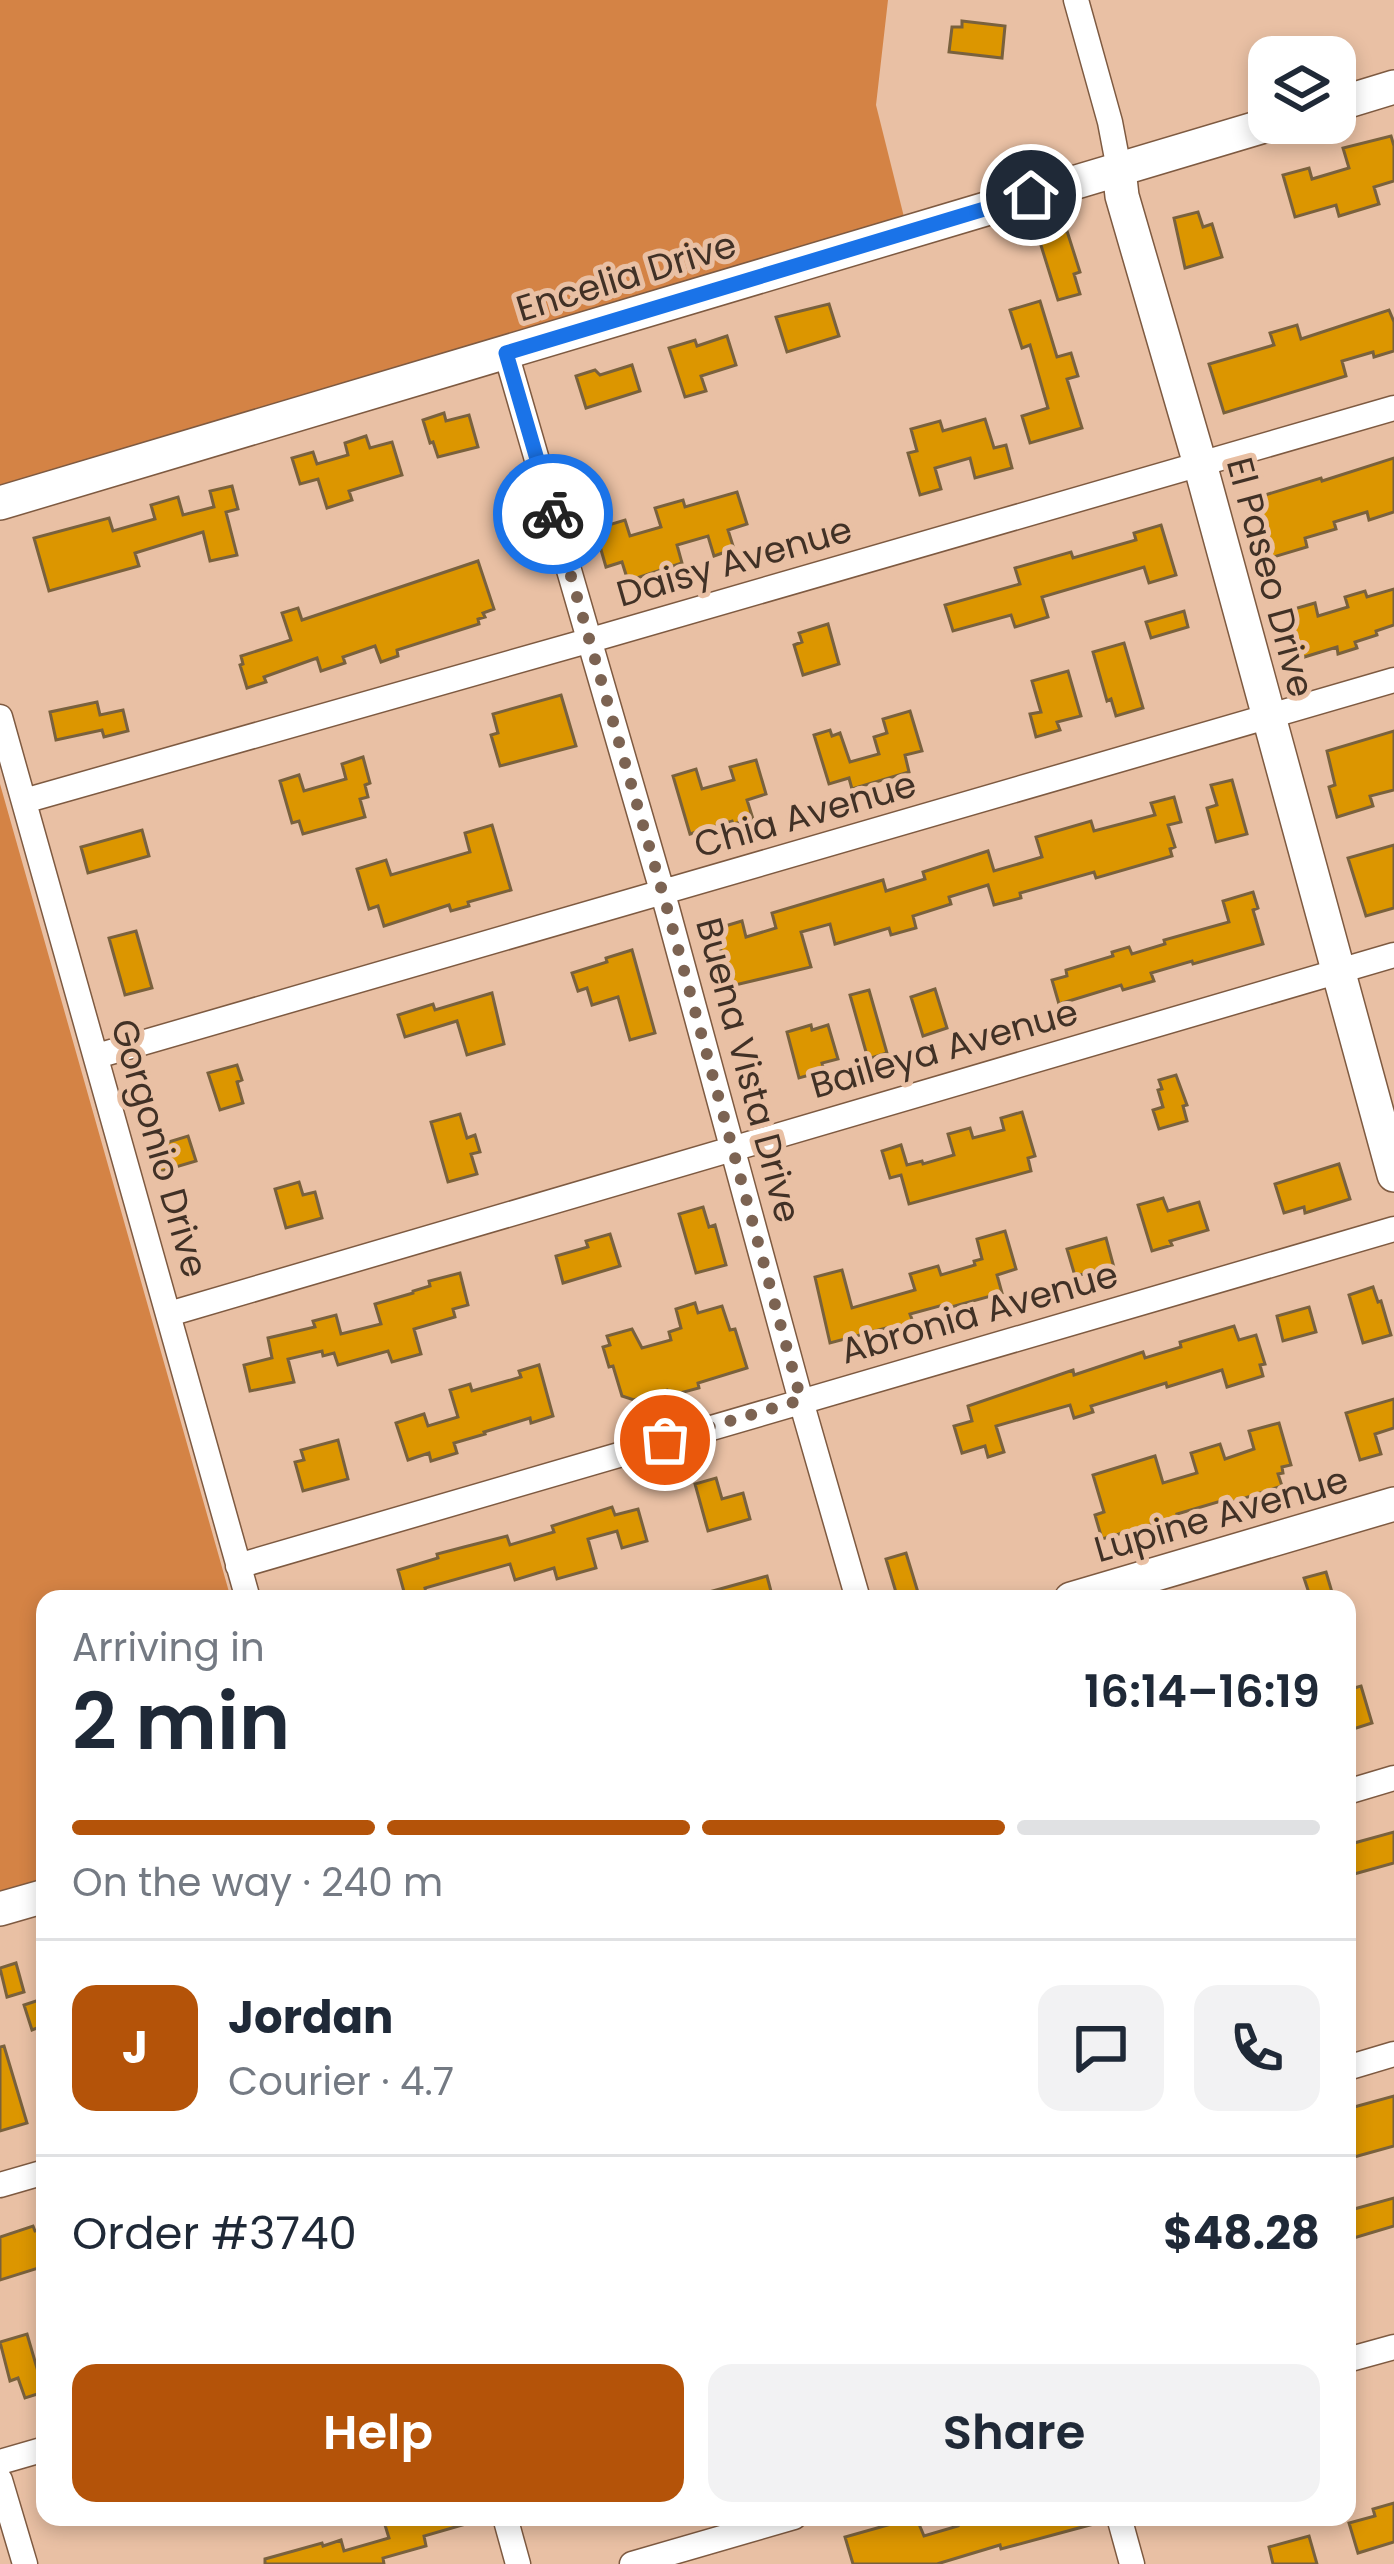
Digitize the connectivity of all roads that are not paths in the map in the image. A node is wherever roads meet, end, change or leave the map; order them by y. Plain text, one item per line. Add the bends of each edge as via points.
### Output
1 (1076, 0) edge
2 (1394, 87) edge
3 (1356, 99) edge
4 (1248, 131) edge
5 (1119, 169) junction
6 (506, 353) junction
7 (1394, 408) edge
8 (1200, 464) junction
9 (0, 503) edge
10 (591, 640) junction
11 (1394, 680) edge
12 (1268, 717) junction
13 (0, 718) edge
14 (24, 801) junction
15 (663, 893) junction
16 (1394, 955) edge
17 (1338, 971) junction
18 (97, 1055) junction
19 (732, 1148) junction
20 (1394, 1175) edge
21 (1394, 1229) edge
22 (169, 1314) junction
23 (801, 1400) junction
24 (1394, 1504) edge
25 (238, 1566) junction
26 (245, 1590) edge
27 (855, 1590) edge
28 (1102, 1590) edge
29 (1394, 1778) edge
30 (1356, 1789) edge
31 (36, 1899) edge
32 (0, 1909) edge
33 (1394, 2054) edge
34 (1356, 2065) edge
35 (36, 2175) edge
36 (0, 2186) edge
37 (1394, 2347) edge
38 (1356, 2358) edge
39 (36, 2452) edge
40 (0, 2462) edge
41 (0, 2480) edge
42 (507, 2526) edge
43 (763, 2526) edge
44 (1121, 2526) edge
45 (25, 2564) edge
46 (518, 2564) edge
47 (632, 2564) edge
48 (1132, 2564) edge

1 - 5 street, El Paseo Drive
2 - 3 street
4 - 5 street, Encelia Drive
5 - 6 street, Encelia Drive
5 - 8 street, El Paseo Drive
6 - 9 street, Encelia Drive
6 - 10 street, Buena Vista Drive
7 - 8 street, Daisy Avenue
8 - 10 street, Daisy Avenue
8 - 12 street, El Paseo Drive
10 - 14 street, Daisy Avenue
10 - 15 street, Buena Vista Drive
11 - 12 street, Chia Avenue
12 - 15 street, Chia Avenue
12 - 17 street, El Paseo Drive
13 - 14 street, Gorgonio Drive
14 - 18 street, Gorgonio Drive
15 - 18 street, Chia Avenue
15 - 19 street, Buena Vista Drive
16 - 17 street, Baileya Avenue
17 - 19 street, Baileya Avenue
17 - 20 street, El Paseo Drive
18 - 22 street, Gorgonio Drive
19 - 22 street, Baileya Avenue
19 - 23 street, Buena Vista Drive
21 - 23 street, Abronia Avenue
22 - 25 street, Gorgonio Drive
23 - 25 street, Abronia Avenue
23 - 27 street, Buena Vista Drive
24 - 28 street, Lupine Avenue
25 - 26 street, Gorgonio Drive
29 - 30 street
31 - 32 street
33 - 34 street
35 - 36 street
37 - 38 street
39 - 40 street
41 - 45 street
42 - 46 street
43 - 47 street
44 - 48 street

